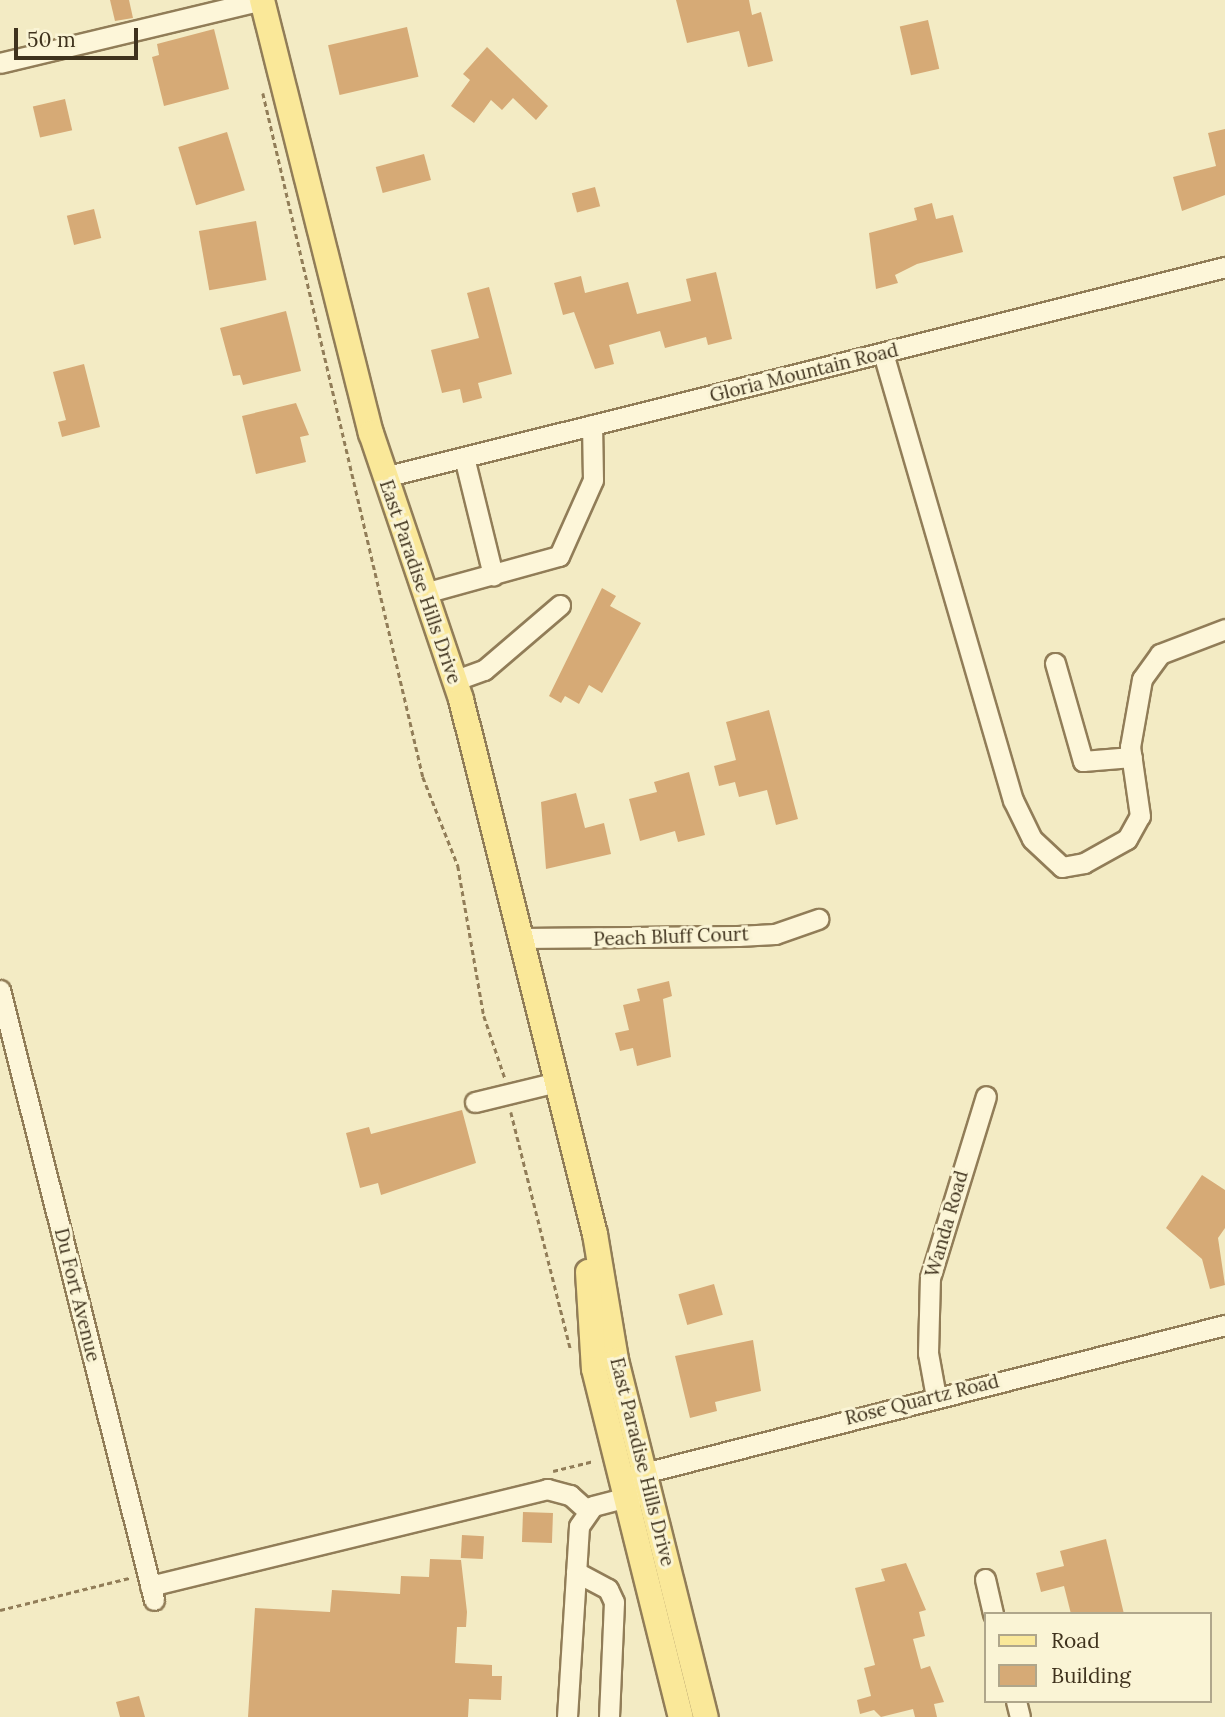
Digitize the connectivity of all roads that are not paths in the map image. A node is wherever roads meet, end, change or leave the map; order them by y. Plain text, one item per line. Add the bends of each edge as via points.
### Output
1 (262, 0) edge
2 (0, 63) edge
3 (1225, 267) edge
4 (883, 353) junction
5 (592, 425) junction
6 (464, 457) junction
7 (384, 477) junction
8 (493, 575) junction
9 (428, 592) junction
10 (560, 605) dead end
11 (1225, 629) edge
12 (1055, 663) dead end
13 (456, 680) junction
14 (1132, 757) junction
15 (818, 919) dead end
16 (521, 938) junction
17 (0, 990) edge
18 (557, 1082) junction
19 (986, 1096) dead end
20 (475, 1102) dead end
21 (1225, 1325) edge
22 (936, 1397) junction
23 (636, 1485) junction
24 (588, 1511) junction
25 (576, 1572) junction
26 (985, 1579) dead end
27 (993, 1612) edge
28 (567, 1717) edge
29 (609, 1717) edge
30 (681, 1717) edge
31 (706, 1717) edge

1 - 2 street
1 - 7 main road, East Paradise Hills Drive
3 - 4 street, Gloria Mountain Road
4 - 5 street, Gloria Mountain Road
4 - 14 street via 1013,800 1032,839 1062,867 1084,863 1127,838 1140,817
5 - 6 street, Gloria Mountain Road
5 - 8 street via 593,480 564,550 555,559
6 - 7 street, Gloria Mountain Road
6 - 8 street
7 - 9 main road, East Paradise Hills Drive
8 - 9 street
9 - 13 main road, East Paradise Hills Drive
10 - 13 street via 484,670
11 - 14 street via 1160,654 1148,670 1132,717
12 - 14 street via 1083,761
13 - 16 main road, East Paradise Hills Drive
15 - 16 street, Peach Bluff Court via 775,934
16 - 18 main road, East Paradise Hills Drive
17 - 24 street, Du Fort Avenue via 152,1593 547,1489 570,1495
18 - 20 street
18 - 23 main road, East Paradise Hills Drive via 588,1205
19 - 22 street, Wanda Road via 930,1279 928,1353
21 - 22 street, Rose Quartz Road
22 - 23 street, Rose Quartz Road
23 - 24 street, Rose Quartz Road
23 - 30 main road, East Paradise Hills Drive
23 - 31 main road, East Paradise Hills Drive
24 - 25 street via 579,1526
25 - 28 street
25 - 29 street via 608,1589 614,1602
26 - 27 street

